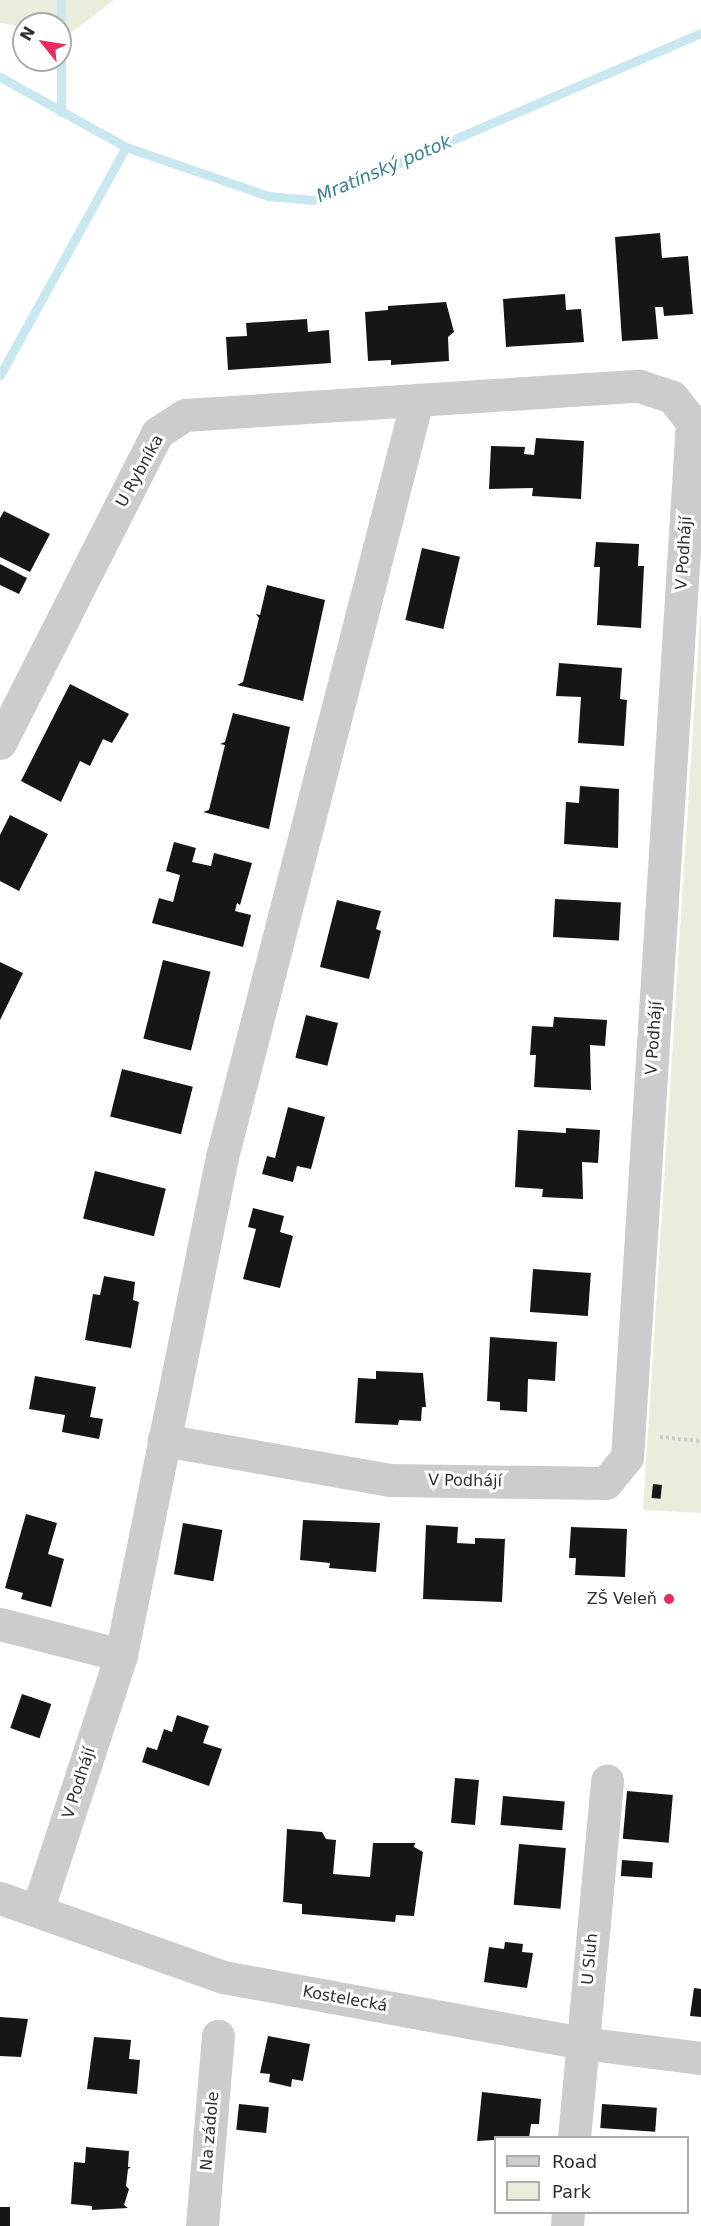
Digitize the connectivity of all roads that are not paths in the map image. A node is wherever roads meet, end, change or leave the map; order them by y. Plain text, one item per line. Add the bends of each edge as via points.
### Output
1 (687, 395) edge
2 (417, 400) junction
3 (0, 742) edge
4 (164, 1440) junction
5 (0, 1624) edge
6 (121, 1654) junction
7 (607, 1781) dead end
8 (0, 1898) edge
9 (37, 1911) junction
10 (218, 2036) dead end
11 (582, 2043) junction
12 (701, 2058) edge
13 (574, 2136) edge
14 (202, 2226) edge

1 - 2 street, V Podhájí via 639,386
1 - 4 street, V Podhájí via 692,422 627,1457 606,1483 390,1480
2 - 3 street, U Rybníka via 185,415 157,433
2 - 4 street, V Podhájí via 222,1157
4 - 6 street, V Podhájí
5 - 6 street
6 - 9 street, V Podhájí
7 - 11 street, U Sluh
8 - 9 street, Kostelecká
9 - 11 street, Kostelecká via 223,1977
10 - 14 street, Na zádole
11 - 12 street, Kostelecká
11 - 13 street, U Sluh

